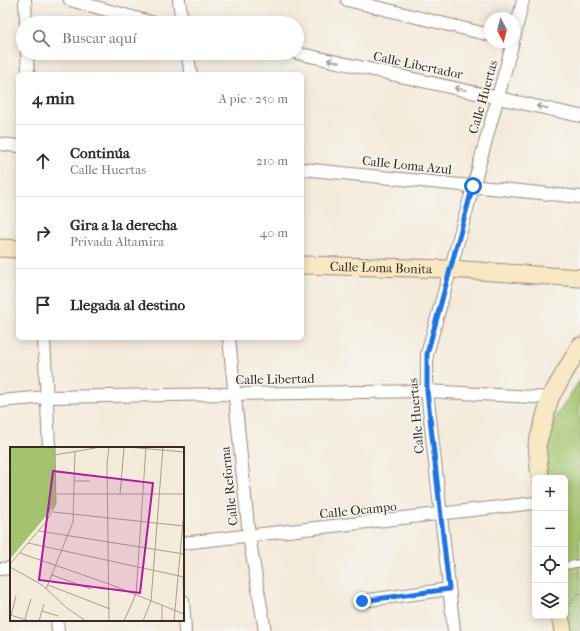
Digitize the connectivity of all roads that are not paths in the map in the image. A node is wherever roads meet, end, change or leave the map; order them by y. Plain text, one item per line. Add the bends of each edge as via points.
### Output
1 (25, 0) edge
2 (70, 0) edge
3 (179, 0) edge
4 (347, 0) edge
5 (524, 0) edge
6 (520, 15) edge
7 (26, 16) edge
8 (128, 16) edge
9 (181, 16) edge
10 (484, 34) edge
11 (511, 48) edge
12 (304, 55) edge
13 (27, 60) edge
14 (188, 60) edge
15 (28, 72) edge
16 (191, 72) edge
17 (498, 97) junction
18 (580, 116) edge
19 (0, 144) edge
20 (16, 146) edge
21 (304, 169) edge
22 (473, 186) junction
23 (580, 197) edge
24 (0, 248) edge
25 (16, 249) edge
26 (304, 265) edge
27 (449, 269) junction
28 (580, 278) edge
29 (44, 340) edge
30 (229, 340) edge
31 (580, 346) edge
32 (427, 391) junction
33 (234, 393) junction
34 (46, 397) junction
35 (550, 398) junction
36 (0, 401) edge
37 (49, 447) edge
38 (540, 475) edge
39 (532, 503) edge
40 (440, 515) junction
41 (249, 536) junction
42 (184, 543) edge
43 (580, 563) edge
44 (568, 565) edge
45 (10, 568) edge
46 (0, 569) edge
47 (449, 589) junction
48 (362, 601) dead end
49 (560, 619) edge
50 (57, 621) edge
51 (184, 621) edge
52 (58, 631) edge
53 (184, 631) edge
54 (265, 631) edge
55 (454, 631) edge
56 (562, 631) edge

1 - 7 street
2 - 8 street
3 - 9 street
4 - 10 street
5 - 6 street
11 - 17 street, Calle Huertas
17 -> 12 street, Calle Libertador
13 - 15 street
14 - 16 street
18 -> 17 street, Calle Libertador
17 - 22 street, Calle Huertas
19 - 20 street
21 - 22 street, Calle Loma Azul
22 - 23 street, Calle Loma Azul
22 - 27 street, Calle Huertas
24 - 25 street
26 - 27 street, Calle Loma Bonita
27 - 28 street, Calle Loma Bonita
27 - 32 street, Calle Huertas via 427,354
29 - 34 street
30 - 33 street, Calle Reforma
31 - 35 street
32 - 33 street, Calle Libertad
32 - 35 street, Calle Libertad
32 - 40 street, Calle Huertas
33 - 34 street, Calle Libertad
33 - 41 street, Calle Reforma
34 - 36 street, Calle Libertad
34 - 37 street
35 - 38 street via 537,445
39 - 40 street, Calle Ocampo
40 - 41 street, Calle Ocampo
40 - 47 street, Calle Huertas
41 - 42 street, Calle Ocampo
41 - 54 street, Calle Reforma
43 - 44 lane
45 - 46 street
47 - 48 street
47 - 55 street, Calle Huertas
49 - 56 street
50 - 52 street
51 - 53 street

